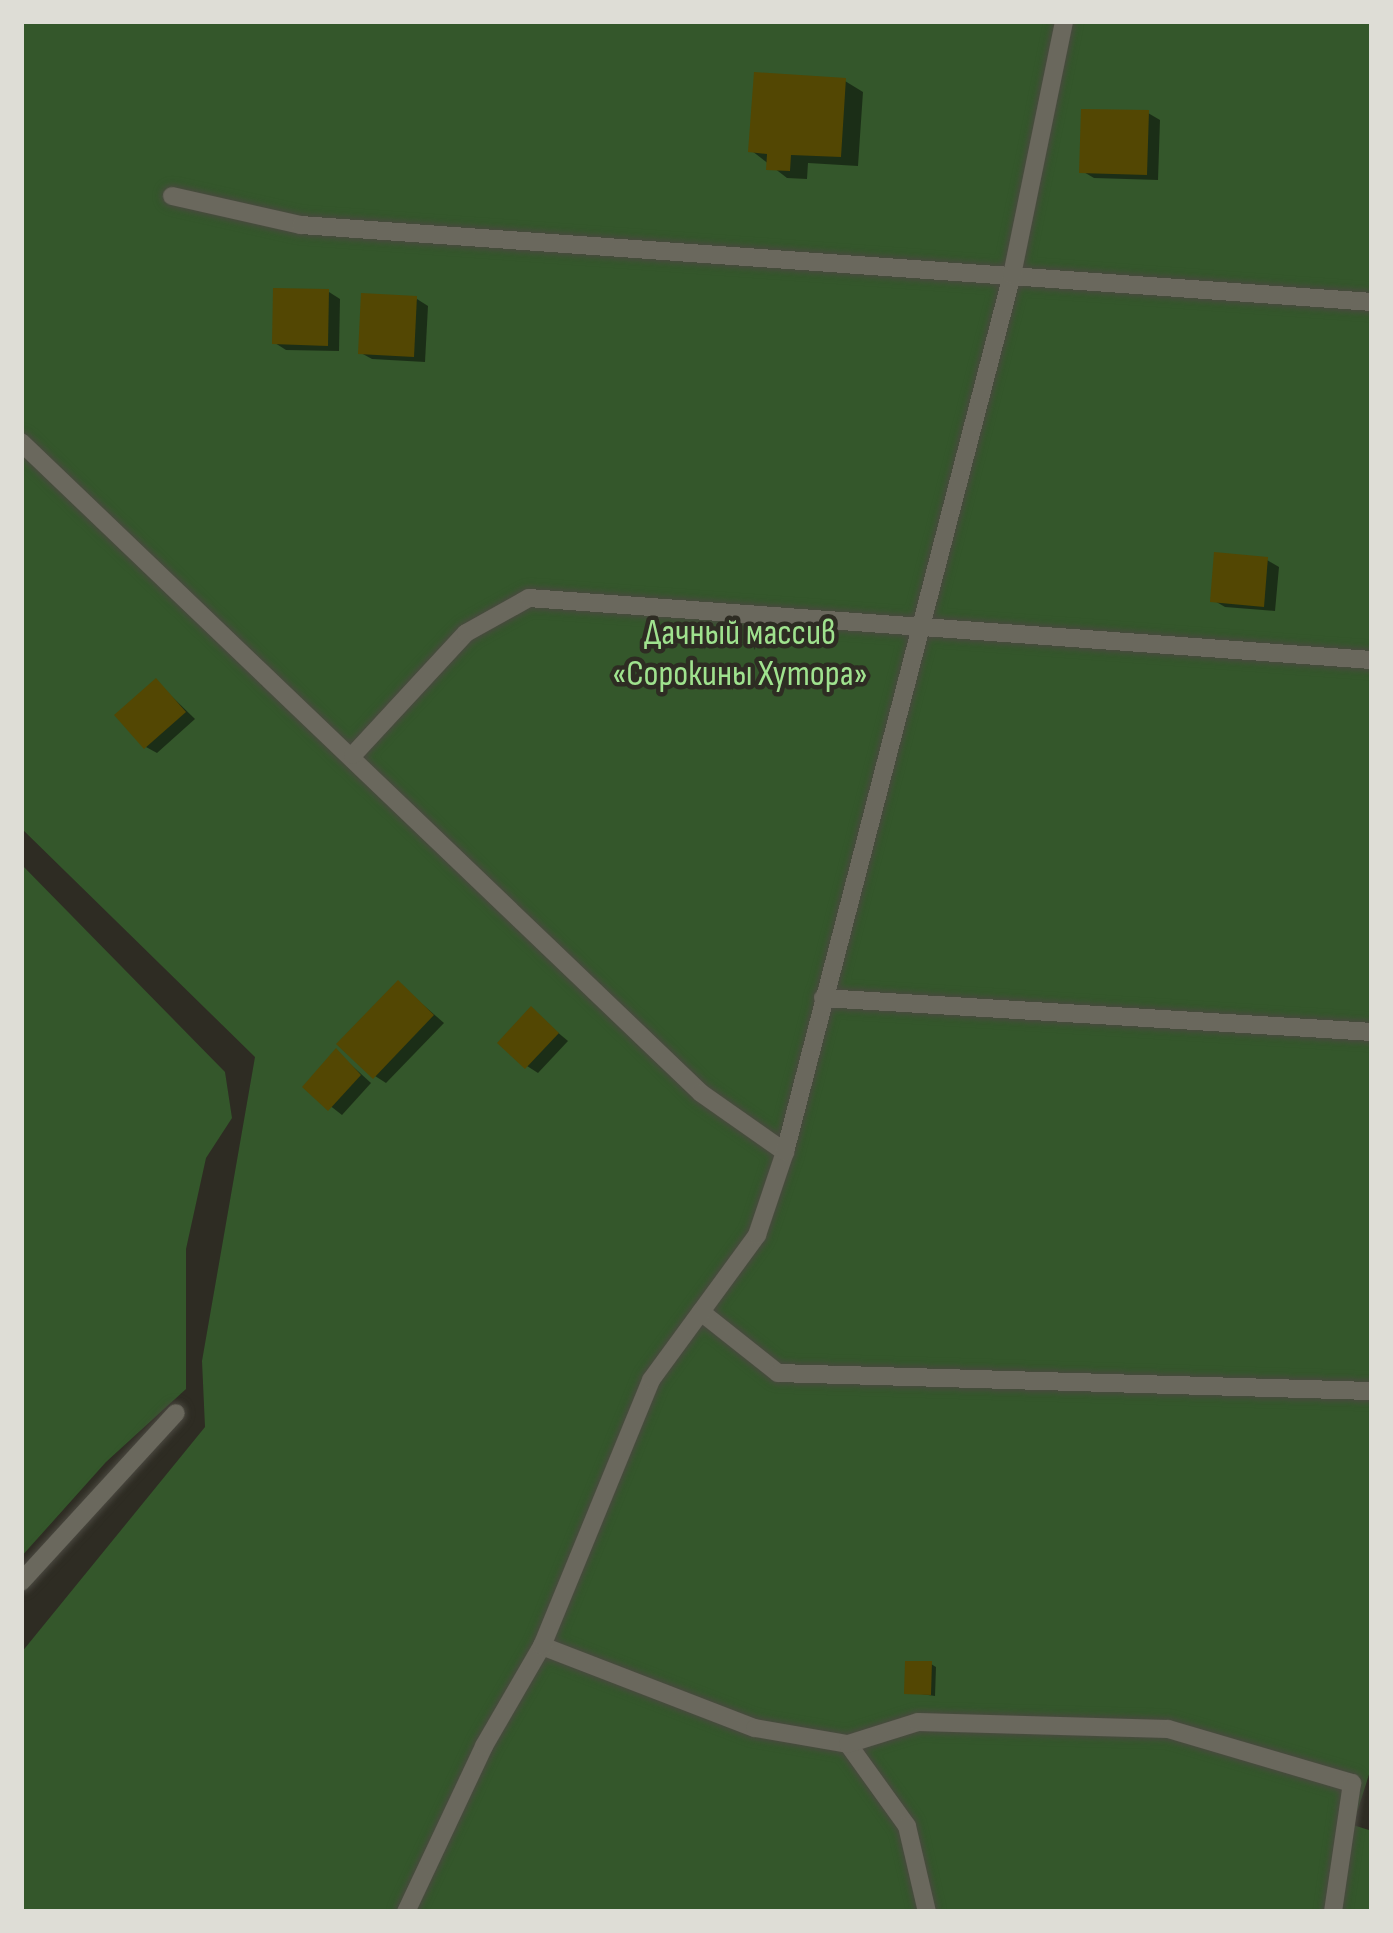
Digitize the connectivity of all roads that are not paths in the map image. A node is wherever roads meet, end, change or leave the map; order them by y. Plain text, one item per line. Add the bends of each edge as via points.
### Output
1 (1064, 21) edge
2 (172, 196) dead end
3 (1012, 274) junction
4 (1372, 302) edge
5 (21, 442) edge
6 (918, 629) junction
7 (1372, 660) edge
8 (353, 755) junction
9 (824, 998) junction
10 (1372, 1032) edge
11 (785, 1152) junction
12 (701, 1312) junction
13 (1372, 1391) edge
14 (176, 1413) dead end
15 (21, 1582) edge
16 (542, 1646) junction
17 (848, 1744) junction
18 (1352, 1783) junction
19 (1372, 1791) edge
20 (406, 1912) edge
21 (927, 1912) edge
22 (1333, 1912) edge

1 - 3 lane
2 - 3 lane via 301,225
3 - 4 lane
3 - 6 lane
5 - 8 lane
6 - 7 lane
6 - 8 lane via 530,598 466,634
6 - 9 lane
8 - 11 lane via 701,1093
9 - 10 lane
9 - 11 lane
11 - 12 lane via 757,1235
12 - 13 lane via 778,1373
12 - 16 lane via 651,1380
14 - 15 lane
16 - 17 lane via 755,1728
16 - 20 lane via 484,1746
17 - 18 lane via 918,1722 1168,1729
17 - 21 lane via 907,1826
18 - 19 lane
18 - 22 lane

